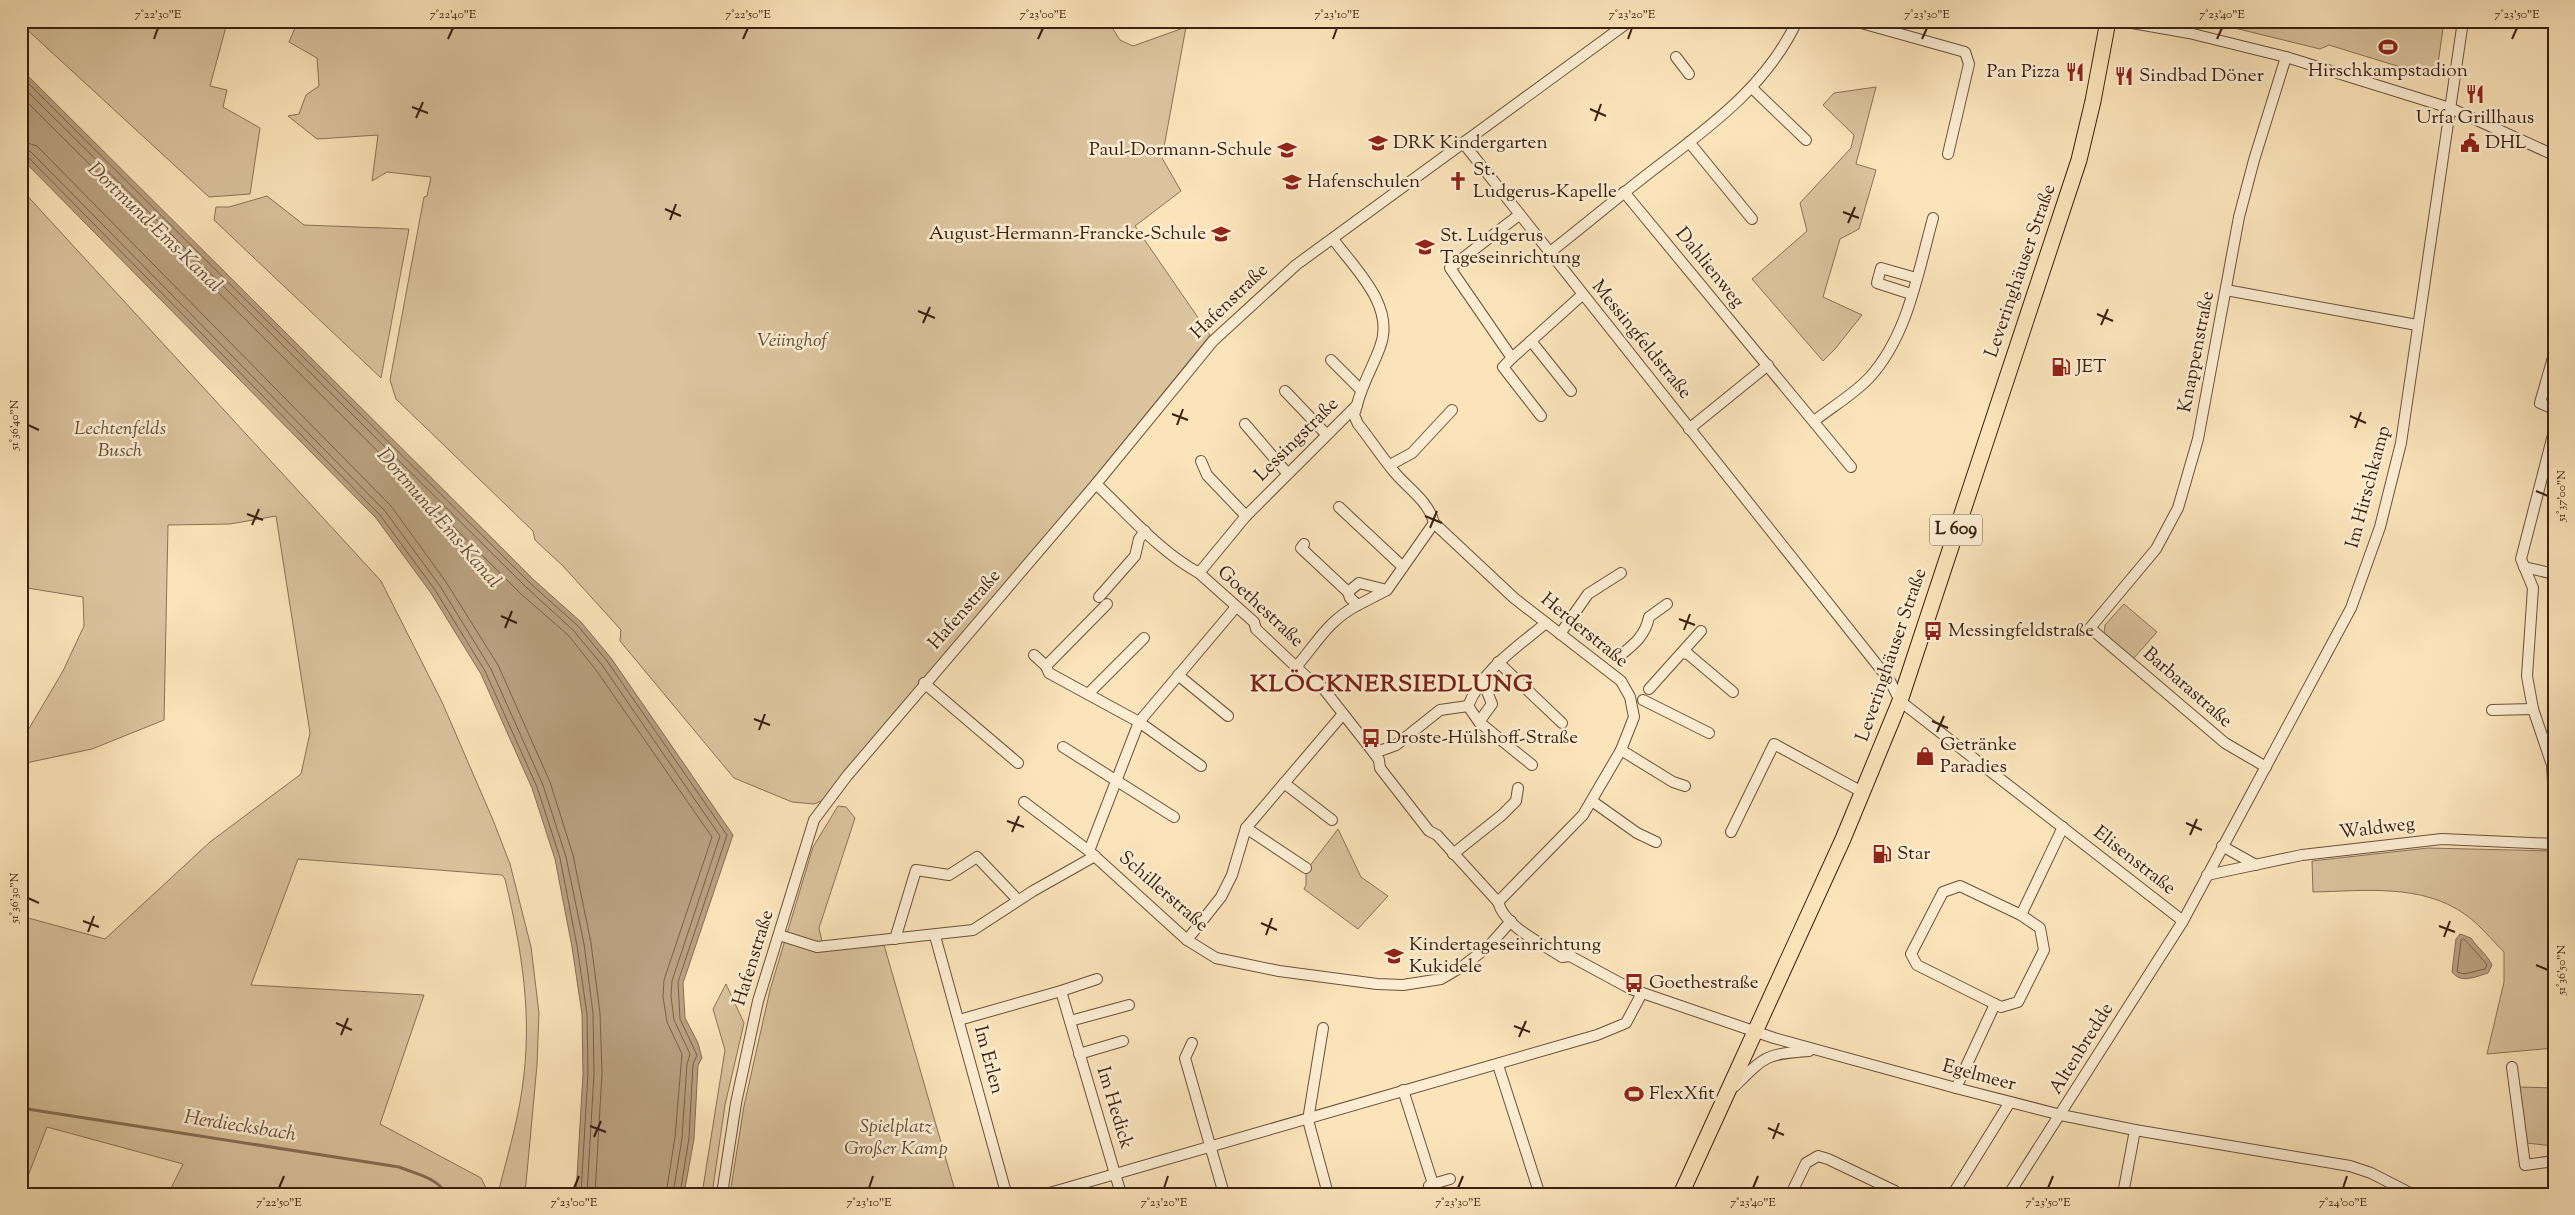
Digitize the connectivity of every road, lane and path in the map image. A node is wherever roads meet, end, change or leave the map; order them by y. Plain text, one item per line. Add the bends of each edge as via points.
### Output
1 (1630, 21) edge
2 (1797, 21) edge
3 (1854, 21) edge
4 (2108, 21) edge
5 (2121, 21) edge
6 (2464, 21) edge
7 (1676, 57) dead end
8 (2286, 57) junction
9 (1689, 74) dead end
10 (1752, 88) junction
11 (2450, 108) junction
12 (1806, 140) dead end
13 (1689, 142) junction
14 (1464, 144) junction
15 (1948, 154) dead end
16 (2554, 155) edge
17 (1624, 192) junction
18 (1519, 215) junction
19 (1933, 218) dead end
20 (1752, 219) dead end
21 (1332, 239) junction
22 (1549, 253) junction
23 (1916, 278) junction
24 (2226, 290) junction
25 (1911, 294) junction
26 (1582, 295) junction
27 (2417, 325) junction
28 (1531, 341) junction
29 (2554, 354) edge
30 (1512, 358) junction
31 (1331, 360) dead end
32 (1768, 365) junction
33 (1361, 390) junction
34 (1285, 391) dead end
35 (1571, 391) dead end
36 (1357, 405) junction
37 (2554, 409) edge
38 (1452, 410) dead end
39 (1541, 416) dead end
40 (1814, 421) junction
41 (1245, 424) dead end
42 (1689, 429) junction
43 (2554, 431) edge
44 (1326, 434) junction
45 (1201, 461) dead end
46 (1390, 465) junction
47 (1851, 466) dead end
48 (1287, 473) junction
49 (1096, 484) junction
50 (1339, 507) dead end
51 (1246, 516) junction
52 (1434, 522) junction
53 (1145, 531) junction
54 (1304, 544) dead end
55 (1403, 567) junction
56 (2524, 567) junction
57 (1621, 572) dead end
58 (1199, 573) junction
59 (2554, 574) edge
60 (1387, 590) junction
61 (1348, 592) junction
62 (1667, 604) dead end
63 (1358, 605) junction
64 (1236, 607) junction
65 (1546, 623) junction
66 (2090, 628) joint
67 (1702, 631) dead end
68 (1560, 634) junction
69 (1144, 638) dead end
70 (1682, 653) junction
71 (1034, 655) dead end
72 (1618, 658) dead end
73 (1498, 662) junction
74 (1046, 666) junction
75 (1297, 666) junction
76 (1178, 675) junction
77 (1482, 679) junction
78 (924, 683) junction
79 (1649, 689) dead end
80 (1733, 692) dead end
81 (1088, 694) junction
82 (1643, 700) dead end
83 (1900, 701) junction
84 (1468, 706) junction
85 (2533, 709) junction
86 (2492, 710) dead end
87 (1343, 714) junction
88 (1228, 716) dead end
89 (1139, 722) junction
90 (1479, 722) junction
91 (1562, 723) dead end
92 (1709, 733) dead end
93 (1063, 747) dead end
94 (1620, 750) junction
95 (1374, 753) junction
96 (1018, 763) dead end
97 (1532, 765) dead end
98 (1200, 766) dead end
99 (2266, 767) junction
100 (1116, 779) junction
101 (1284, 783) junction
102 (1685, 786) dead end
103 (1518, 788) dead end
104 (1864, 793) junction
105 (2554, 798) edge
106 (1592, 801) junction
107 (1024, 802) dead end
108 (1174, 817) dead end
109 (1332, 820) dead end
110 (2063, 827) junction
111 (1246, 828) junction
112 (1731, 832) dead end
113 (1656, 842) dead end
114 (2554, 844) edge
115 (2222, 846) junction
116 (1092, 853) junction
117 (1453, 854) junction
118 (2256, 865) junction
119 (1306, 868) dead end
120 (2207, 875) junction
121 (1018, 900) junction
122 (1498, 902) junction
123 (2021, 915) junction
124 (1511, 921) junction
125 (2183, 921) junction
126 (779, 935) junction
127 (935, 936) junction
128 (895, 939) junction
129 (1187, 940) junction
130 (1097, 979) dead end
131 (1061, 991) junction
132 (1642, 993) junction
133 (1995, 1004) junction
134 (1129, 1005) dead end
135 (959, 1020) junction
136 (1070, 1021) junction
137 (1323, 1028) dead end
138 (1756, 1031) junction
139 (1123, 1041) dead end
140 (1192, 1043) dead end
141 (1815, 1050) junction
142 (1079, 1054) junction
143 (1498, 1065) junction
144 (2512, 1067) dead end
145 (1956, 1088) junction
146 (1403, 1090) junction
147 (1728, 1093) junction
148 (2010, 1102) junction
149 (2061, 1115) junction
150 (1308, 1120) junction
151 (2135, 1130) junction
152 (1211, 1146) junction
153 (2554, 1161) edge
154 (1115, 1173) junction
155 (1450, 1179) dead end
156 (1432, 1189) edge
157 (1538, 1189) dead end
158 (1895, 1191) dead end
159 (2410, 1193) edge
160 (722, 1194) edge
161 (1008, 1194) edge
162 (1046, 1194) edge
163 (1121, 1194) edge
164 (1224, 1194) edge
165 (1328, 1194) edge
166 (1681, 1194) edge
167 (1791, 1194) edge
168 (1953, 1194) edge
169 (2009, 1194) edge
170 (2123, 1194) edge

1 - 14 street, Hafenstraße
2 - 10 street via 1786,45
3 - 15 street via 1965,52 1969,64
4 - 83 main road, Leveringhäuser Straße / L 609 via 2078,160
5 - 8 street via 2189,33
6 - 11 street, Im Hirschkamp
7 - 9 street
8 - 11 street
8 - 24 street, Knappenstraße via 2239,217
10 - 12 street
10 - 13 street
11 - 16 street
11 - 27 street, Im Hirschkamp
13 - 17 street
13 - 20 street
14 - 18 street, Messingfeldstraße
14 - 21 street, Hafenstraße
17 - 22 street
17 - 32 street, Dahlienweg
18 - 22 street, Messingfeldstraße
18 - 30 street via 1450,268
19 - 23 street
21 - 33 street, Lessingstraße via 1378,299 1384,320 1381,345
21 - 49 street, Hafenstraße via 1280,278 1213,341
22 - 26 street, Messingfeldstraße
23 - 25 street
23 - 25 street via 1881,268 1877,283
24 - 27 street
24 - 66 street, Knappenstraße via 2198,440 2178,508 2156,548
25 - 40 street via 1897,339 1886,358 1868,380
26 - 28 street
26 - 42 street, Messingfeldstraße
27 - 99 street, Im Hirschkamp via 2401,443 2380,528 2351,608
28 - 30 street
28 - 35 street
29 - 37 street via 2540,403
30 - 39 street via 1503,367
31 - 33 street
32 - 40 street, Dahlienweg
32 - 42 street
33 - 36 street, Lessingstraße
34 - 44 street
36 - 44 street, Lessingstraße
36 - 46 street, Herderstraße via 1354,415 1358,424
38 - 46 street via 1412,452
40 - 47 street, Dahlienweg
41 - 48 street
42 - 83 street, Messingfeldstraße via 1890,681
43 - 56 street via 2521,559
44 - 48 street, Lessingstraße
45 - 51 street via 1207,476
46 - 52 street, Herderstraße via 1432,514
48 - 51 street, Lessingstraße
49 - 53 street, Goethestraße
49 - 78 street, Hafenstraße
50 - 55 street
51 - 58 street, Lessingstraße
52 - 55 street
52 - 65 street, Herderstraße via 1514,598
53 - 58 street, Goethestraße
53 - 74 street via 1139,539 1135,556 1103,601
54 - 61 street via 1301,548
55 - 60 street
56 - 59 street
56 - 85 street via 2532,588 2527,676
57 - 68 street via 1588,594
58 - 64 street, Goethestraße
60 - 61 street via 1359,583
60 - 63 street
61 - 63 street
62 - 72 street via 1649,617 1647,629 1639,640
63 - 75 street via 1341,614
64 - 75 street, Goethestraße
64 - 76 street, Schillerstraße
65 - 68 street, Herderstraße
65 - 73 street
66 - 99 street, Barbarastraße via 2225,744
67 - 70 street
68 - 94 street, Herderstraße via 1621,681 1630,697 1634,717
69 - 81 street
70 - 79 street
70 - 80 street via 1688,654
71 - 74 street
73 - 77 street
73 - 91 street
74 - 81 street via 1049,673
75 - 87 street, Goethestraße via 1310,680 1319,684
76 - 88 street
76 - 89 street, Schillerstraße
77 - 84 street
77 - 90 street via 1492,704
78 - 96 street
78 - 126 street, Hafenstraße via 814,820
81 - 89 street
82 - 92 street
83 - 104 main road, Leveringhäuser Straße / L 609
83 - 110 street, Elisenstraße
84 - 90 street
84 - 95 street via 1440,710 1396,745
85 - 86 street
85 - 105 street via 2552,765
87 - 95 street, Goethestraße
87 - 101 street
89 - 98 street
89 - 100 street, Schillerstraße
90 - 97 street
93 - 100 street
94 - 102 street
94 - 106 street, Herderstraße
95 - 117 street, Goethestraße via 1380,768 1429,831 1438,835
99 - 115 street, Im Hirschkamp
100 - 108 street
100 - 116 street, Schillerstraße
101 - 109 street
101 - 111 street
103 - 117 street via 1516,801
104 - 112 street via 1774,744
104 - 138 main road, Leveringhäuser Straße / L 609
106 - 113 street
106 - 122 street, Herderstraße via 1583,815
107 - 116 street
110 - 123 street, Elisenstraße
110 - 125 street, Elisenstraße
111 - 119 street
111 - 129 street via 1232,875 1221,897
114 - 118 street, Waldweg via 2442,839 2302,855
115 - 118 street
115 - 120 street, Im Hirschkamp
116 - 121 street
116 - 129 street, Schillerstraße
117 - 122 street, Goethestraße
118 - 120 street, Waldweg
120 - 125 street, Im Hirschkamp
121 - 127 street via 973,930
121 - 128 street via 977,857 949,875 916,870
122 - 124 street, Goethestraße via 1501,912
123 - 133 street via 2040,928 2044,950 2018,1002 2001,1007
123 - 133 street via 1960,886 1943,892 1911,954 1917,965
124 - 129 street, Schillerstraße via 1489,946 1441,979 1402,985 1305,974 1216,958
124 - 132 street, Goethestraße via 1562,957 1570,956
125 - 149 street, Altenbredde
126 - 128 street via 817,947
126 - 160 street, Hafenstraße via 758,1001 736,1103
127 - 128 street
127 - 135 street, Im Erlen
130 - 131 street
131 - 135 street
131 - 136 street, Im Hedick
132 - 138 street, Goethestraße
132 - 143 street via 1626,1023
133 - 145 street
134 - 136 street
135 - 161 street, Im Erlen
136 - 142 street, Im Hedick
137 - 150 street
138 - 141 street, Egelmeer
138 - 147 main road, Leveringhäuser Straße / L 609
139 - 142 street, Im Hedick
140 - 152 street via 1186,1058
141 - 145 street, Egelmeer
141 - 147 street, Egelmeer via 1765,1057
142 - 154 street, Im Hedick
143 - 146 street
143 - 157 street
144 - 153 street via 2525,1165
145 - 148 street, Egelmeer
146 - 150 street
146 - 156 street
147 - 166 main road, Leveringhäuser Straße / L 609
148 - 149 street, Egelmeer
148 - 168 street
149 - 151 street, Egelmeer
149 - 169 street, Altenbredde
150 - 152 street
150 - 165 street
151 - 159 street, Egelmeer via 2350,1166
151 - 170 street
152 - 154 street
152 - 164 street
154 - 162 street
154 - 163 street, Im Hedick
155 - 156 street
158 - 167 street via 1818,1156 1806,1163

